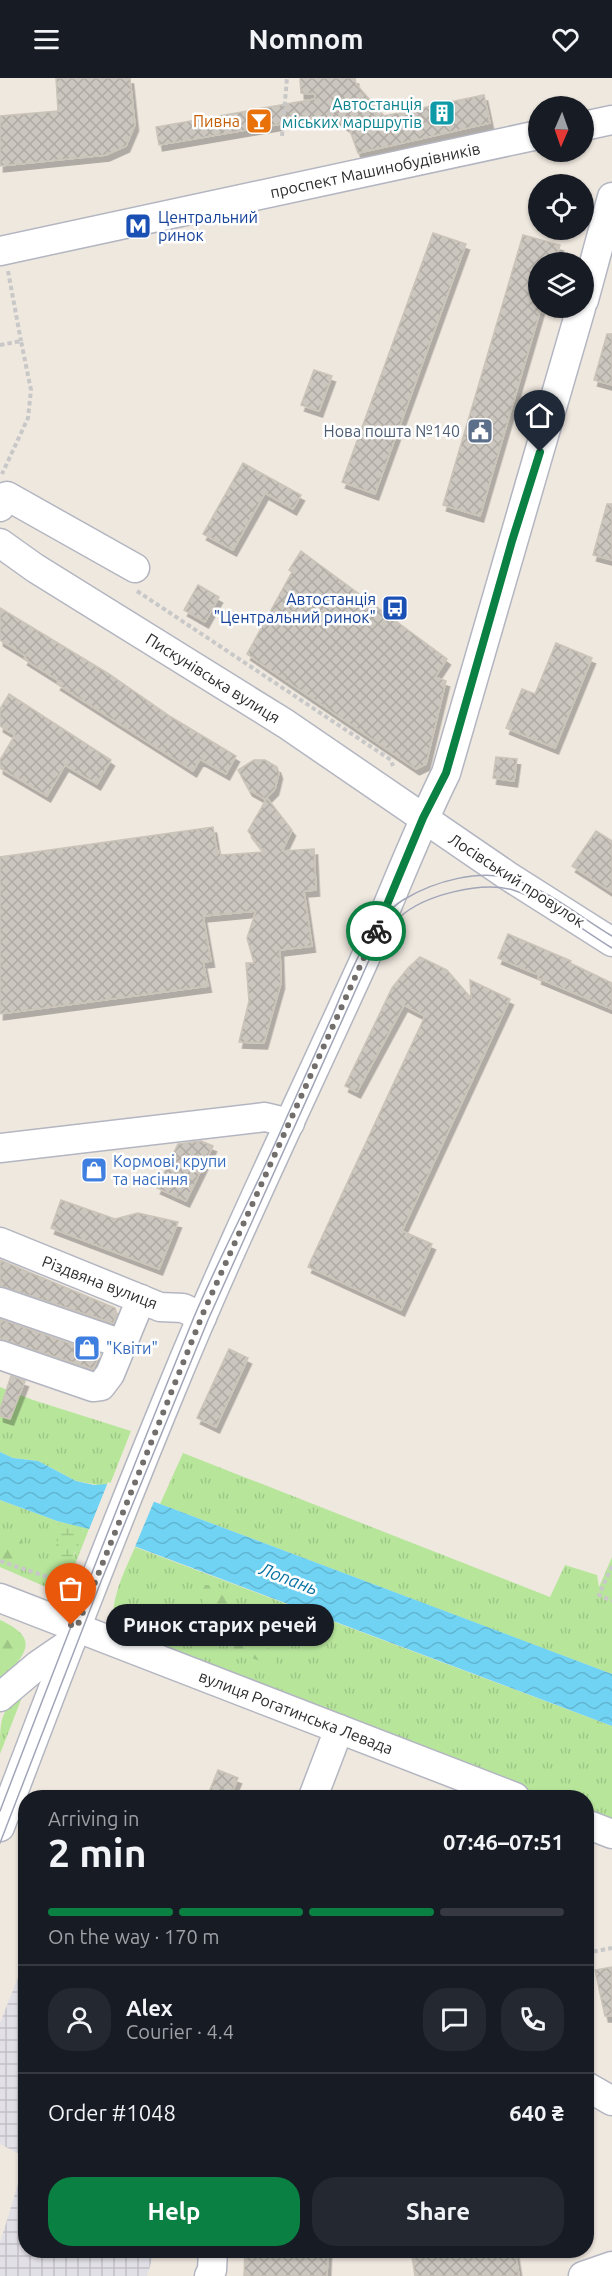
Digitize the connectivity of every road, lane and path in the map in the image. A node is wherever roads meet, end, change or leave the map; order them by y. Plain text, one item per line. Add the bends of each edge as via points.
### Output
1 (287, 78) edge
2 (612, 120) edge
3 (594, 124) edge
4 (282, 136) dead end
5 (528, 137) edge
6 (612, 197) edge
7 (2, 250) edge
8 (594, 263) edge
9 (578, 318) edge
10 (21, 341) junction
11 (0, 345) edge
12 (0, 477) edge
13 (0, 507) edge
14 (0, 543) edge
15 (132, 577) joint
16 (393, 766) dead end
17 (423, 818) junction
18 (612, 942) edge
19 (290, 1123) junction
20 (0, 1148) edge
21 (0, 1242) edge
22 (141, 1299) junction
23 (0, 1302) edge
24 (202, 1317) junction
25 (122, 1344) junction
26 (0, 1354) edge
27 (0, 1561) edge
28 (612, 1566) edge
29 (82, 1583) junction
30 (0, 1598) edge
31 (612, 1600) edge
32 (74, 1635) junction
33 (0, 1697) edge
34 (339, 1729) junction
35 (316, 1790) edge
36 (497, 1790) edge
37 (0, 1827) edge
38 (612, 1948) edge
39 (594, 1951) edge
40 (594, 2091) edge
41 (612, 2101) edge
42 (213, 2258) edge
43 (612, 2266) edge
44 (209, 2276) edge
45 (583, 2276) edge

1 - 4 path
2 - 3 street
5 - 7 street, проспект Машинобудівників
6 - 8 street
7 - 10 path
9 - 17 street via 446,773
10 - 11 path
10 - 12 path via 31,390 28,418
13 - 15 street via 7,496
14 - 17 street, Пискунівська вулиця via 286,724
15 - 16 path via 391,760
17 - 18 street, Лосівський провулок
17 - 19 street
19 - 20 street via 265,1117
19 - 24 street
21 - 22 street, Різдвяна вулиця
22 - 24 street, Різдвяна вулиця via 160,1307 183,1308
22 - 25 street
23 - 25 street
24 - 29 street via 143,1460
25 - 26 street via 107,1381 93,1387
27 - 29 path
28 - 31 path via 599,1595
29 - 32 street
30 - 32 street, вулиця Рогатинська Левада
32 - 33 street
32 - 34 street, вулиця Рогатинська Левада
32 - 37 street
34 - 35 street
34 - 36 street, вулиця Рогатинська Левада
38 - 39 path
40 - 41 street
42 - 44 street
43 - 45 street

